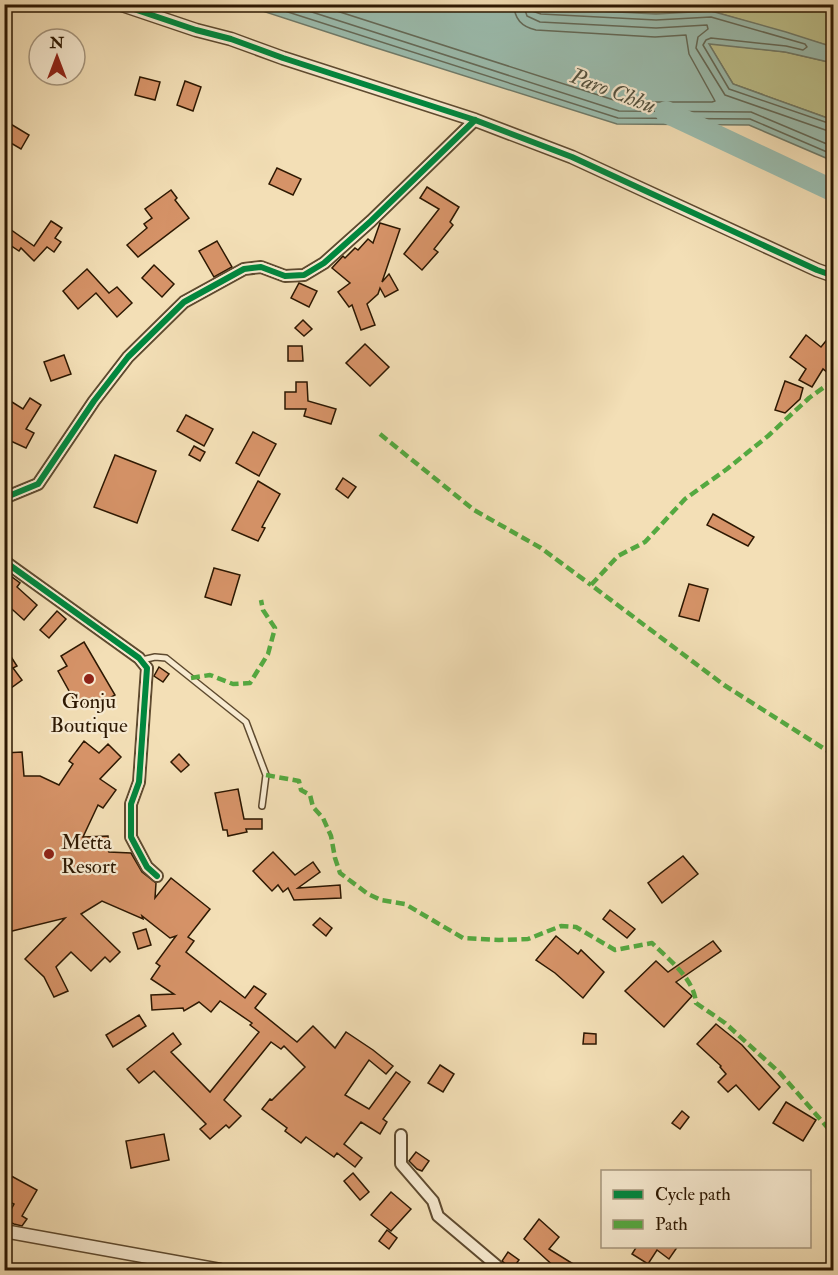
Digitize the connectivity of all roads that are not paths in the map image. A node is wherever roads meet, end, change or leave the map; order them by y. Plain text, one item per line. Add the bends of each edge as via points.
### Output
1 (119, 4) edge
2 (475, 120) junction
3 (834, 276) edge
4 (4, 498) edge
5 (4, 561) edge
6 (142, 661) junction
7 (262, 806) dead end
8 (157, 876) dead end
9 (401, 1134) dead end
10 (4, 1231) edge
11 (220, 1270) edge
12 (499, 1270) edge

1 - 2 street
2 - 3 street via 572,157
2 - 4 street via 324,263 304,275 285,276 261,267 244,269 184,302 128,357 38,484
5 - 6 street
6 - 7 lane via 166,658 246,722 266,775
6 - 8 street via 147,668 139,782 131,804 131,837 147,867
9 - 12 street via 401,1164 434,1201 438,1215
10 - 11 street

